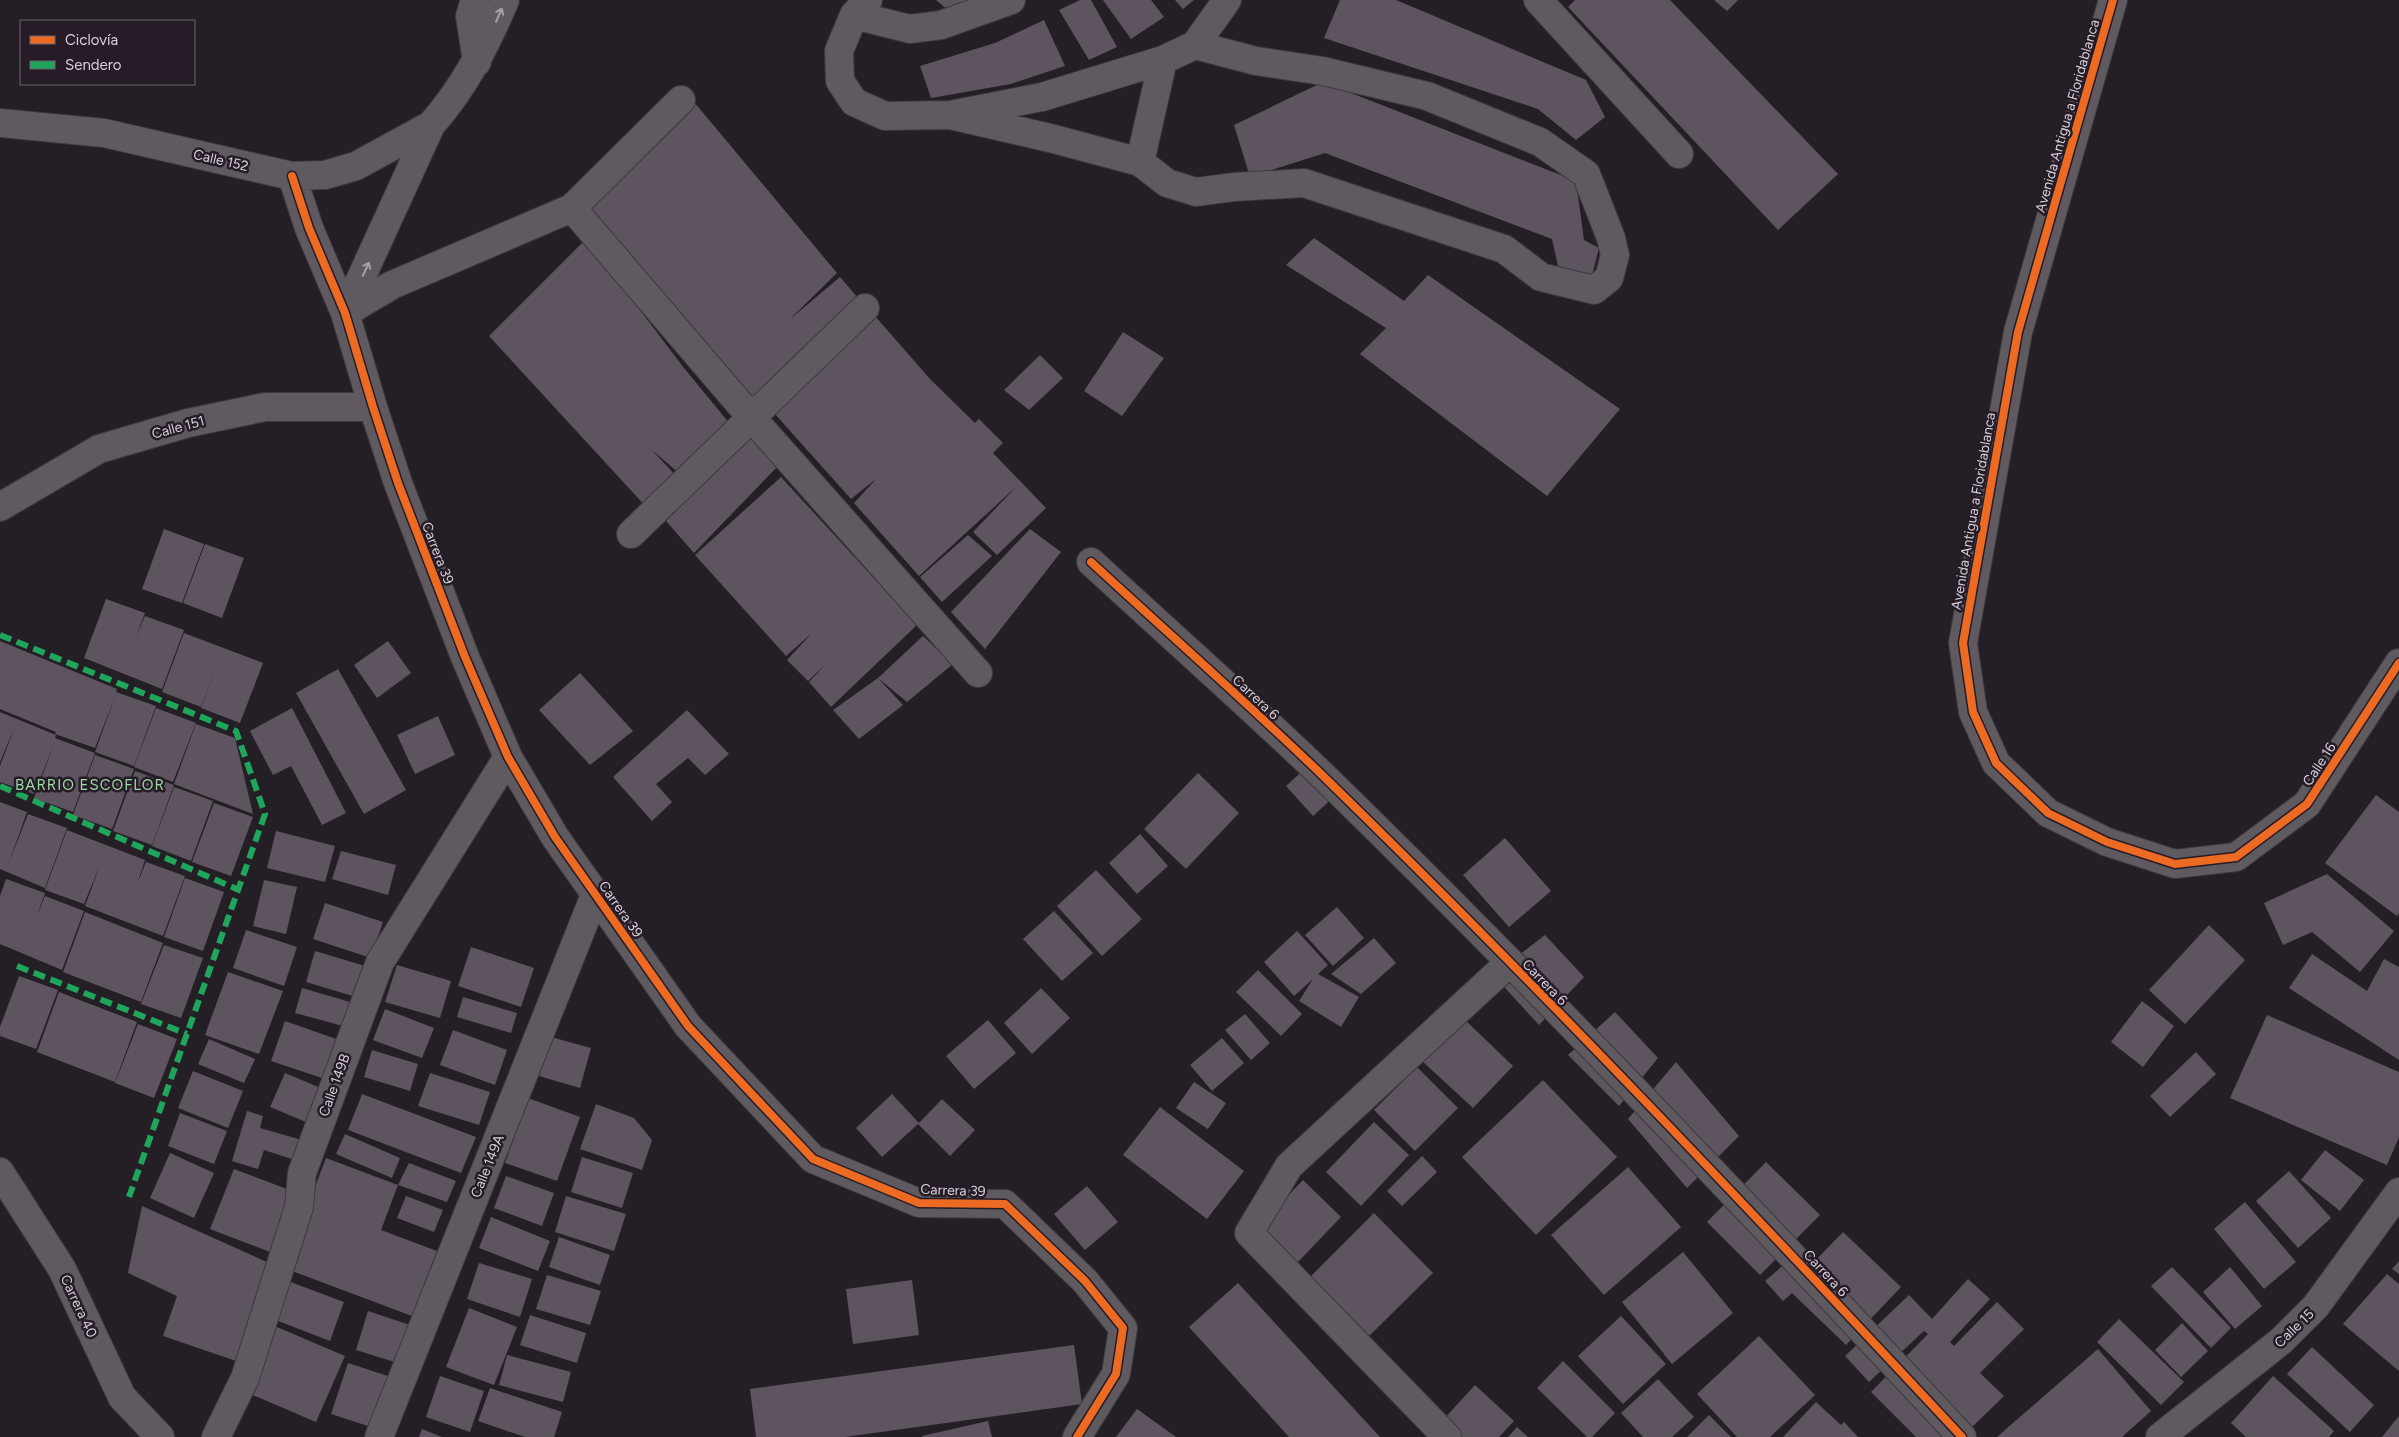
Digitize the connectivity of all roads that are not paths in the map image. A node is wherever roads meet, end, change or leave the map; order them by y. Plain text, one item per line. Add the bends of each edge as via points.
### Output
1 (475, 0) edge
2 (505, 0) edge
3 (1011, 0) edge
4 (1227, 0) edge
5 (1538, 0) edge
6 (2113, 0) edge
7 (861, 7) edge
8 (1195, 45) junction
9 (1163, 60) junction
10 (477, 62) junction
11 (681, 100) dead end
12 (950, 115) junction
13 (0, 123) edge
14 (432, 125) junction
15 (1679, 154) dead end
16 (1140, 162) junction
17 (292, 176) junction
18 (572, 208) junction
19 (864, 308) dead end
20 (345, 313) junction
21 (373, 407) junction
22 (751, 417) junction
23 (0, 507) edge
24 (631, 534) dead end
25 (1091, 562) dead end
26 (2399, 663) edge
27 (978, 673) dead end
28 (508, 756) junction
29 (2236, 857) joint
30 (596, 895) junction
31 (1509, 963) junction
32 (0, 1172) edge
33 (2399, 1192) edge
34 (2166, 1435) edge
35 (160, 1437) edge
36 (216, 1437) edge
37 (379, 1437) edge
38 (1077, 1437) edge
39 (1447, 1437) edge
40 (1962, 1437) edge

1 - 10 street via 470,16
10 -> 2 street
3 - 7 street via 940,25 910,29
4 - 8 street
5 - 15 street
6 - 29 street, Avenida Antigua a Floridablanca via 2018,332 1963,643 1973,712 1996,763 2048,813 2107,842 2175,864
7 - 12 street via 839,51 840,81 854,102 886,116
8 - 9 street
8 - 16 street via 1256,61 1323,71 1427,96 1540,142 1586,174 1612,238 1615,256 1609,278 1594,290 1541,277 1504,249 1304,183 1234,186 1196,192 1167,183
9 - 12 street via 1042,97
9 - 16 street
10 - 14 street
11 - 18 street
12 - 16 street
13 - 17 street, Calle 152 via 104,133
14 - 17 street, Calle 152 via 356,166 325,175
20 -> 14 street
17 - 20 street, Carrera 39 via 309,228
18 - 20 street via 392,285
18 - 22 street
19 - 22 street
20 - 21 street, Carrera 39
21 - 23 street, Calle 151 via 265,406 188,423 99,449
21 - 28 street, Carrera 39 via 398,483 465,658
22 - 24 street
22 - 27 street
25 - 31 street, Carrera 6 via 1318,771
26 - 29 street, Calle 16 via 2307,804
28 - 30 street, Carrera 39 via 555,837
28 - 36 street, Calle 149B via 380,962 302,1173 299,1207 245,1378
30 - 37 street, Calle 149A
30 - 38 street, Carrera 39 via 688,1026 813,1159 919,1204 1005,1204 1085,1281 1123,1328 1116,1374
31 - 39 street via 1289,1166 1249,1233
31 - 40 street, Carrera 6 via 1761,1221
32 - 35 street, Carrera 40 via 62,1269 122,1397
33 - 34 street, Calle 15 via 2316,1306 2282,1341

